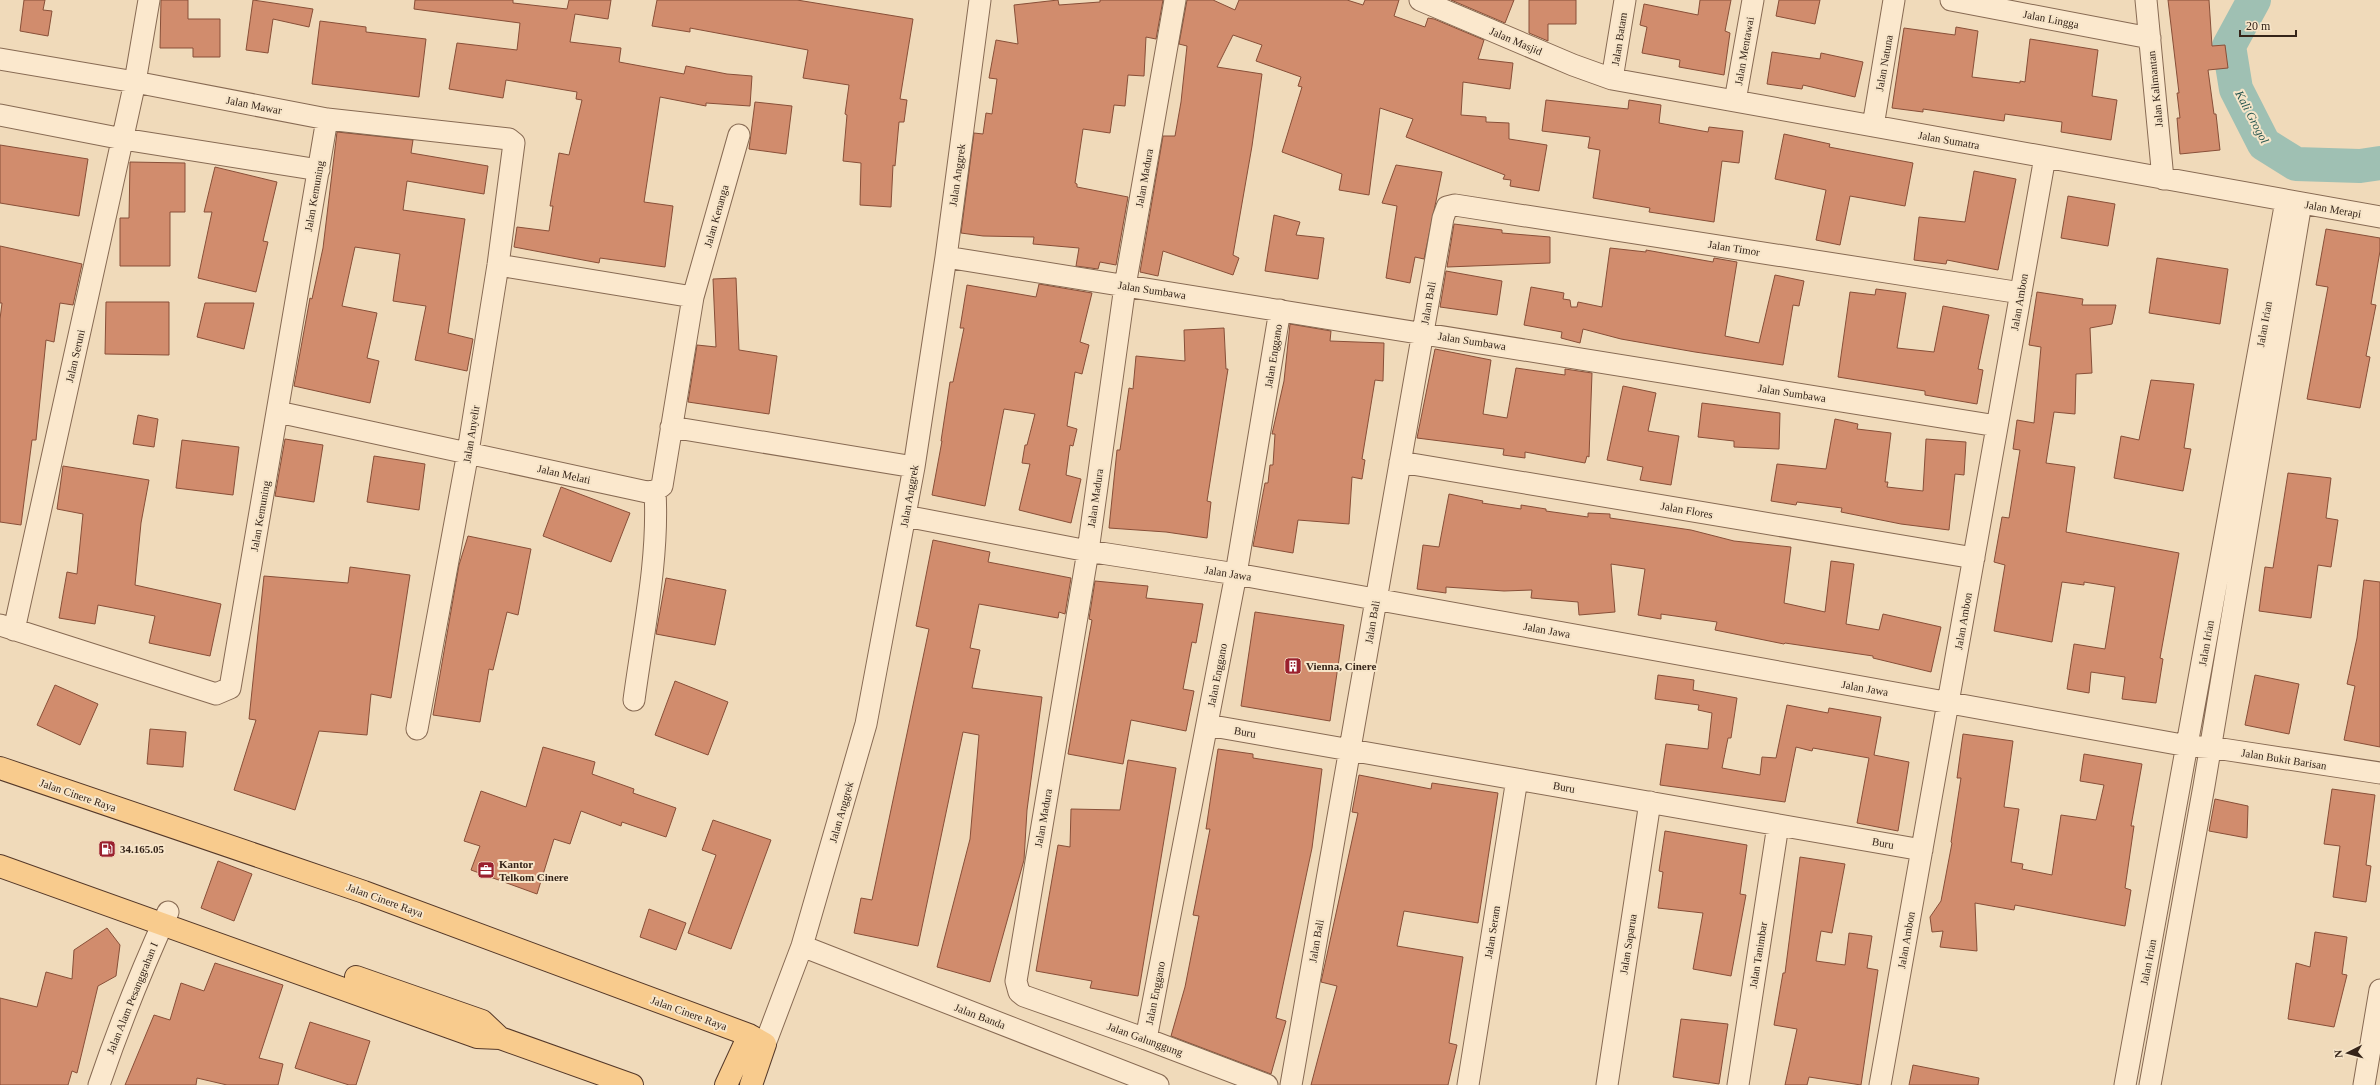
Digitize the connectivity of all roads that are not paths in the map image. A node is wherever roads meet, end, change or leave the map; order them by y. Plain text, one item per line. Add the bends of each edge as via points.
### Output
1 (149, 0) edge
2 (980, 0) edge
3 (1175, 0) edge
4 (1420, 0) edge
5 (1625, 0) edge
6 (1753, 0) edge
7 (1894, 0) edge
8 (1951, 0) edge
9 (2146, 0) edge
10 (2150, 38) junction
11 (0, 59) edge
12 (1612, 79) junction
13 (136, 82) junction
14 (1735, 101) junction
15 (0, 115) edge
16 (328, 119) junction
17 (1873, 126) junction
18 (739, 135) dead end
19 (123, 139) junction
20 (509, 139) joint
21 (2045, 157) junction
22 (319, 170) junction
23 (2163, 179) junction
24 (2293, 202) junction
25 (1448, 207) joint
26 (2380, 217) edge
27 (946, 257) junction
28 (498, 265) junction
29 (1125, 286) junction
30 (2021, 293) junction
31 (693, 297) junction
32 (1280, 310) junction
33 (1422, 333) junction
34 (278, 412) junction
35 (1997, 426) junction
36 (671, 427) junction
37 (468, 452) junction
38 (1400, 462) junction
39 (914, 467) junction
40 (655, 491) junction
41 (906, 516) junction
42 (1088, 551) junction
43 (1974, 558) junction
44 (1236, 574) junction
45 (1376, 599) junction
46 (7, 627) edge
47 (634, 700) dead end
48 (1948, 703) junction
49 (1207, 725) junction
50 (417, 729) dead end
51 (2188, 746) junction
52 (2209, 747) junction
53 (1350, 750) junction
54 (0, 768) edge
55 (2380, 774) edge
56 (1517, 779) junction
57 (1650, 802) junction
58 (1778, 825) junction
59 (1922, 850) junction
60 (0, 852) edge
61 (0, 866) edge
62 (165, 918) junction
63 (802, 946) junction
64 (2380, 990) edge
65 (1021, 994) joint
66 (757, 1039) junction
67 (1146, 1039) junction
68 (100, 1085) edge
69 (632, 1085) edge
70 (726, 1085) edge
71 (751, 1085) edge
72 (1158, 1085) edge
73 (1267, 1085) edge
74 (1291, 1085) edge
75 (1468, 1085) edge
76 (1607, 1085) edge
77 (1738, 1085) edge
78 (1880, 1085) edge
79 (2125, 1085) edge
80 (2150, 1085) edge
81 (2364, 1085) edge

1 - 13 street, Jalan Seruni
2 - 27 street, Jalan Anggrek
3 - 29 street, Jalan Madura
4 - 12 street, Jalan Masjid
5 - 12 street, Jalan Batam
6 - 14 street, Jalan Mentawai
7 - 17 street, Jalan Natuna
8 - 10 street, Jalan Lingga
9 - 10 street, Jalan Kalimantan
10 - 23 street, Jalan Kalimantan
11 - 13 street, Jalan Mawar
12 - 14 street, Jalan Sumatra
13 - 16 street, Jalan Mawar
13 - 19 street, Jalan Seruni
14 - 17 street, Jalan Sumatra
15 - 19 street
16 - 20 street, Jalan Mawar
16 - 22 street, Jalan Kemuning
17 - 21 street, Jalan Sumatra
18 - 31 street, Jalan Kenanga
19 - 22 street
19 - 46 street, Jalan Seruni
20 - 28 street, Jalan Anyelir via 514,143 514,148
21 - 23 street, Jalan Sumatra
21 - 30 street, Jalan Ambon
22 - 34 street, Jalan Kemuning
23 - 24 street, Jalan Sumatra
24 - 26 street, Jalan Merapi
24 - 51 street, Jalan Irian
24 - 52 street, Jalan Irian
25 - 30 street, Jalan Timor via 1455,205
25 - 33 street, Jalan Bali via 1443,218
27 - 29 street, Jalan Sumbawa
27 - 39 street, Jalan Anggrek
28 - 31 street
28 - 37 street, Jalan Anyelir
29 - 32 street, Jalan Sumbawa
29 - 42 street, Jalan Madura
30 - 35 street, Jalan Ambon
31 - 36 street
32 - 33 street, Jalan Sumbawa
32 - 44 street, Jalan Enggano
33 - 35 street, Jalan Sumbawa
33 - 38 street, Jalan Bali
34 - 37 street, Jalan Melati
34 - 46 street, Jalan Kemuning via 230,688 216,694
35 - 43 street, Jalan Ambon
36 - 39 street
36 - 40 street via 662,486
37 - 40 street, Jalan Melati via 647,492
37 - 50 street, Jalan Anyelir
38 - 43 street, Jalan Flores
38 - 45 street, Jalan Bali
39 - 41 street, Jalan Anggrek
40 - 47 street via 651,577
41 - 42 street, Jalan Jawa
41 - 63 street, Jalan Anggrek via 866,724
42 - 44 street, Jalan Jawa
42 - 65 street, Jalan Madura via 1016,981
43 - 48 street, Jalan Ambon
44 - 45 street, Jalan Jawa
44 - 49 street, Jalan Enggano
45 - 48 street, Jalan Jawa
45 - 53 street, Jalan Bali
48 - 51 street, Jalan Jawa
48 - 59 street, Jalan Ambon
49 - 53 street, Buru
49 - 67 street, Jalan Enggano
51 - 52 street, Jalan Bukit Barisan
51 - 79 street, Jalan Irian
52 - 55 street, Jalan Bukit Barisan
52 - 80 street, Jalan Irian
53 - 56 street, Buru
53 - 74 street, Jalan Bali
54 - 66 main road, Jalan Cinere Raya via 364,892
56 - 57 street, Buru
56 - 75 street, Jalan Seram
57 - 58 street, Buru
57 - 76 street, Jalan Saparua
58 - 59 street, Buru
58 - 77 street, Jalan Tanimbar
59 - 78 street, Jalan Ambon
60 - 62 main road
61 - 62 main road
62 - 68 street, Jalan Alam Pesanggrahan I via 114,1040
62 - 69 main road via 482,1021 500,1038
63 - 66 street, Jalan Anggrek via 788,980
63 - 72 street, Jalan Banda
64 - 81 street
65 - 67 street, Jalan Galunggung
66 - 70 main road, Jalan Anggrek
66 - 71 main road, Jalan Anggrek
67 - 73 street, Jalan Galunggung

